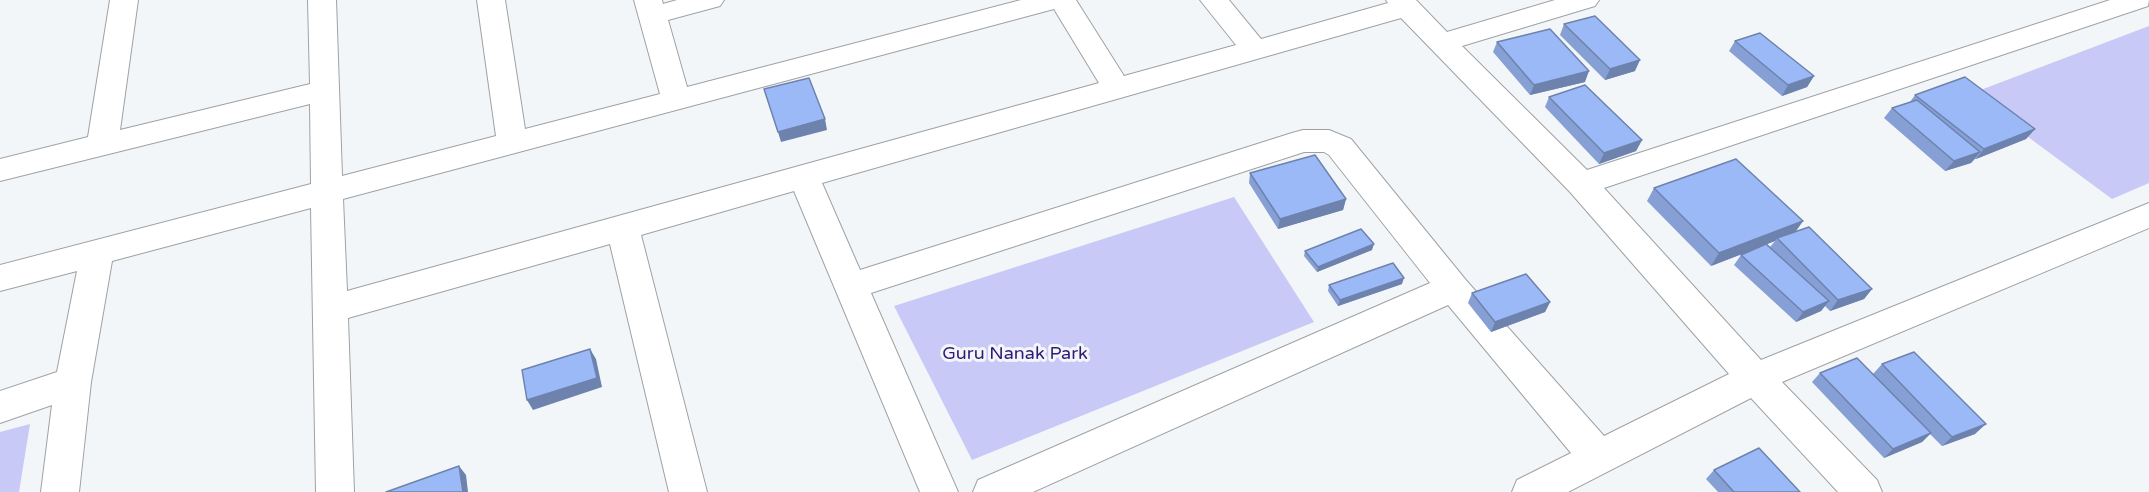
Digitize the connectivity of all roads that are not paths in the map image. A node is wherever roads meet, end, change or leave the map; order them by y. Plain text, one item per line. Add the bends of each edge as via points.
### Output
1 (124, 0) edge
2 (322, 0) edge
3 (490, 0) edge
4 (710, 0) edge
5 (1054, 0) edge
6 (1062, 0) edge
7 (1214, 0) edge
8 (1585, 0) edge
9 (2138, 0) edge
10 (1403, 4) edge
11 (650, 8) edge
12 (1444, 42) junction
13 (1254, 49) junction
14 (1116, 88) junction
15 (326, 90) junction
16 (676, 99) junction
17 (512, 141) junction
18 (102, 146) junction
19 (0, 170) edge
20 (804, 178) junction
21 (1581, 184) junction
22 (326, 193) junction
23 (2149, 215) edge
24 (623, 229) junction
25 (97, 252) junction
26 (0, 278) edge
27 (849, 286) junction
28 (1453, 288) junction
29 (329, 310) junction
30 (1755, 378) junction
31 (73, 382) junction
32 (0, 407) edge
33 (1599, 458) junction
34 (60, 492) edge
35 (335, 492) edge
36 (688, 492) edge
37 (939, 492) edge
38 (992, 492) edge
39 (1531, 492) edge
40 (1863, 492) edge

1 - 18 street
2 - 15 street
3 - 17 street
4 - 11 street
5 - 16 street
6 - 14 street
7 - 13 street
8 - 12 street
9 - 21 street
10 - 12 street
10 - 13 street
11 - 16 street
12 - 21 street
13 - 14 street
14 - 20 street
15 - 18 street
15 - 22 street
16 - 17 street
17 - 22 street
18 - 19 street
20 - 24 street
20 - 27 street
21 - 30 street
22 - 25 street
22 - 29 street
23 - 30 street
24 - 29 street
24 - 36 street
25 - 26 street
25 - 31 street
27 - 28 street via 1312,138 1340,147
27 - 37 street
28 - 33 street
28 - 38 street
29 - 35 street
30 - 33 street
30 - 40 street
31 - 32 street
31 - 34 street
33 - 39 street

